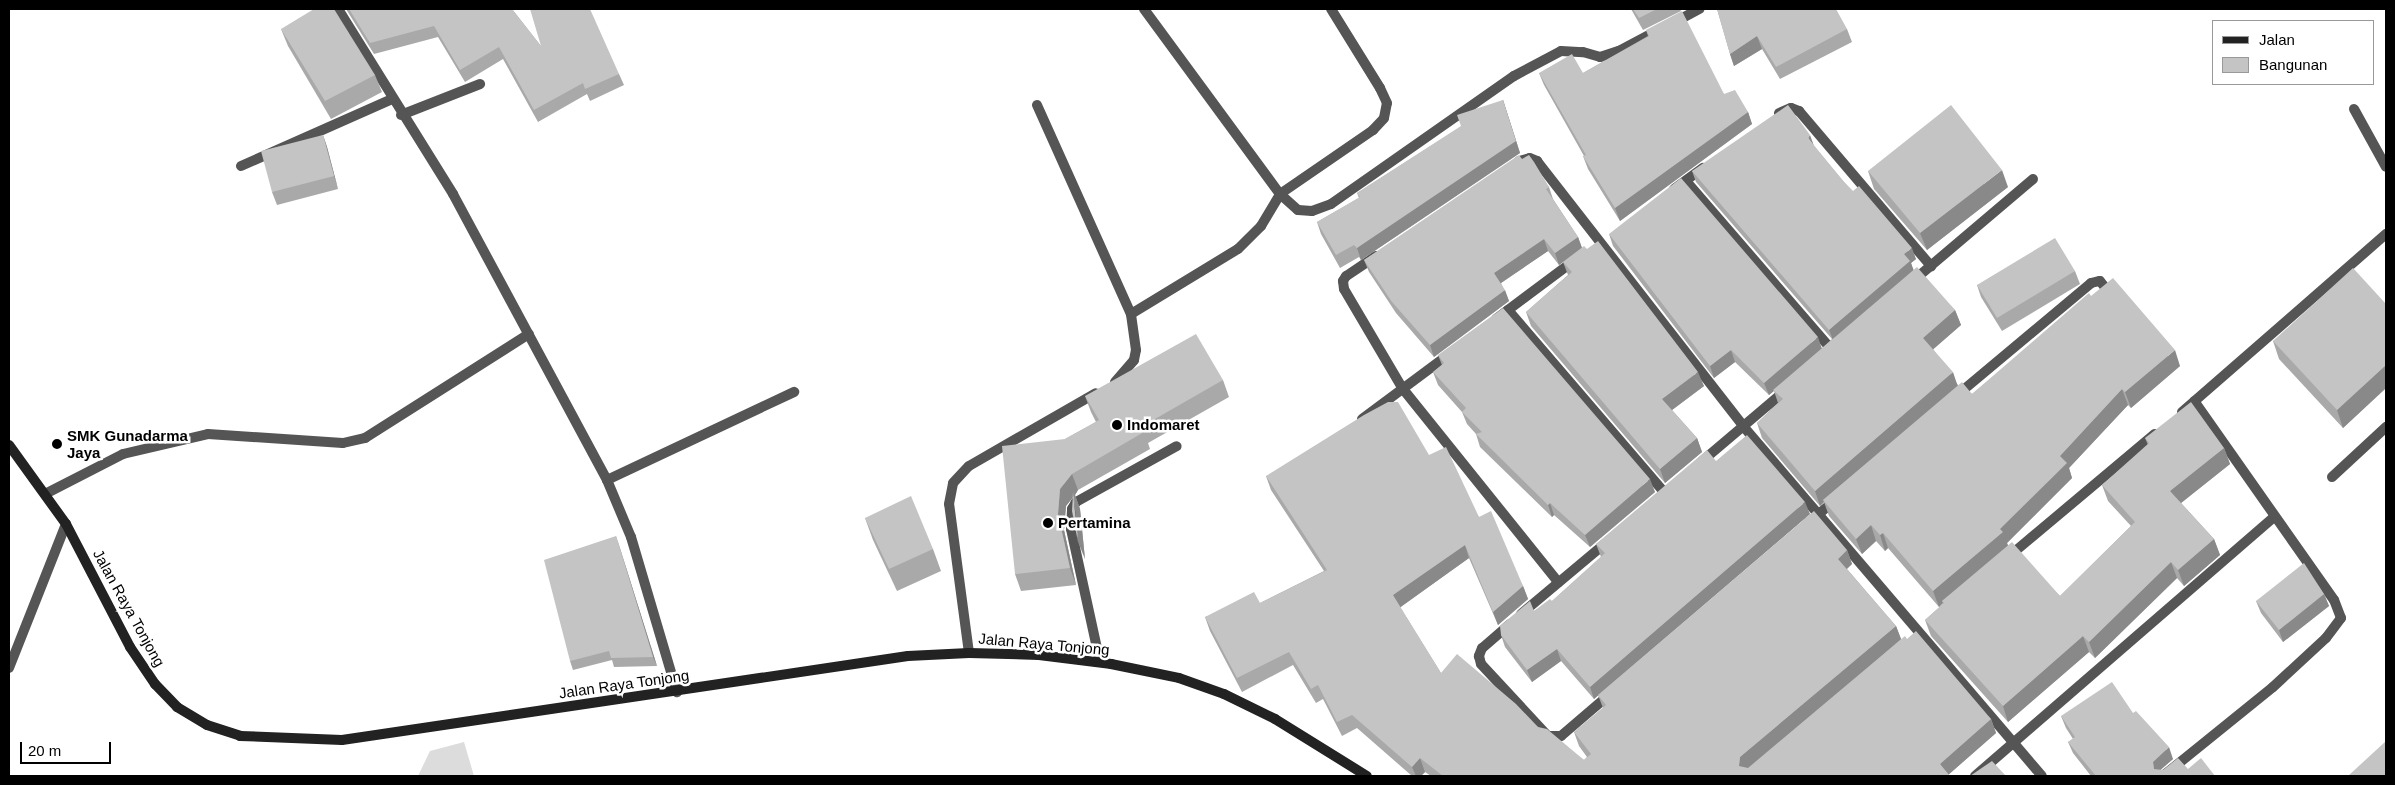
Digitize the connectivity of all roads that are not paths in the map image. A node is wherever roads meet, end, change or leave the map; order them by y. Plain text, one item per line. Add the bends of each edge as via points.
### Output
1 (338, 9) edge
2 (1144, 9) edge
3 (1331, 9) edge
4 (1698, 9) edge
5 (480, 84) dead end
6 (392, 99) junction
7 (1037, 105) dead end
8 (2354, 109) dead end
9 (401, 115) junction
10 (1766, 122) edge
11 (1710, 163) edge
12 (1513, 165) edge
13 (241, 166) dead end
14 (2386, 167) edge
15 (2033, 179) dead end
16 (1686, 181) junction
17 (1280, 194) junction
18 (1666, 195) edge
19 (2386, 234) edge
20 (1597, 244) junction
21 (1388, 248) edge
22 (1931, 266) junction
23 (1903, 290) edge
24 (2110, 294) edge
25 (1508, 310) junction
26 (1131, 314) junction
27 (1486, 326) edge
28 (528, 334) junction
29 (1463, 344) edge
30 (1832, 350) edge
31 (1795, 382) edge
32 (1403, 389) junction
33 (794, 392) dead end
34 (2194, 401) junction
35 (1947, 404) edge
36 (1354, 424) edge
37 (1743, 426) junction
38 (2386, 426) edge
39 (9, 445) edge
40 (1177, 446) dead end
41 (1693, 469) edge
42 (2332, 477) dead end
43 (607, 480) junction
44 (1664, 493) edge
45 (46, 494) junction
46 (1841, 494) edge
47 (1818, 514) junction
48 (2274, 517) junction
49 (66, 524) junction
50 (1619, 531) edge
51 (1795, 534) edge
52 (1995, 568) edge
53 (1558, 582) junction
54 (968, 653) junction
55 (1100, 662) junction
56 (9, 668) edge
57 (1622, 684) edge
58 (677, 692) junction
59 (2014, 743) junction
60 (1355, 772) edge
61 (1367, 776) edge
62 (1975, 776) edge
63 (2042, 776) edge
64 (2163, 776) edge

1 - 6 street
2 - 17 street
3 - 17 street via 1380,88 1387,103 1384,118 1373,130
4 - 17 street via 1620,52 1600,57 1562,51 1514,76 1331,204 1312,211 1298,210
5 - 9 street
6 - 9 street
6 - 13 street
7 - 26 street
8 - 14 street
9 - 28 street via 453,194
10 - 22 street via 1783,110 1799,111
11 - 16 street
12 - 20 street via 1530,158 1537,161
15 - 22 street
16 - 18 street
16 - 30 street
17 - 26 street via 1261,226 1238,250
19 - 34 street
20 - 25 street
20 - 37 street
21 - 32 street via 1343,281 1344,289
22 - 23 street
24 - 35 street via 2100,281 2091,283
25 - 27 street
25 - 44 street
26 - 54 street via 1136,350 1130,367 1122,376 969,466 953,482 949,504
28 - 43 street
28 - 45 street via 365,438 343,443 208,434 123,454
29 - 32 street
31 - 37 street
32 - 36 street
32 - 53 street
33 - 43 street
34 - 48 street
34 - 52 street
37 - 41 street
37 - 47 street
38 - 42 street
39 - 45 main road, Jalan Raya Tonjong
40 - 55 street via 1076,502 1072,509 1071,529
43 - 58 street via 631,537
45 - 49 main road, Jalan Raya Tonjong
46 - 47 street
47 - 51 street
47 - 59 street
48 - 59 street
48 - 64 street via 2334,600 2341,618 2326,638 2273,687
49 - 56 street
49 - 58 main road, Jalan Raya Tonjong via 130,647 155,684 177,707 199,721 240,736 342,740
50 - 53 street
53 - 57 street via 1482,648 1481,664 1548,736 1555,738
54 - 55 main road, Jalan Raya Tonjong via 1039,655
54 - 58 main road, Jalan Raya Tonjong via 908,656
55 - 60 main road, Jalan Raya Tonjong via 1178,678 1224,694 1275,719
59 - 62 street
59 - 63 street
60 - 61 main road, Jalan Raya Tonjong

